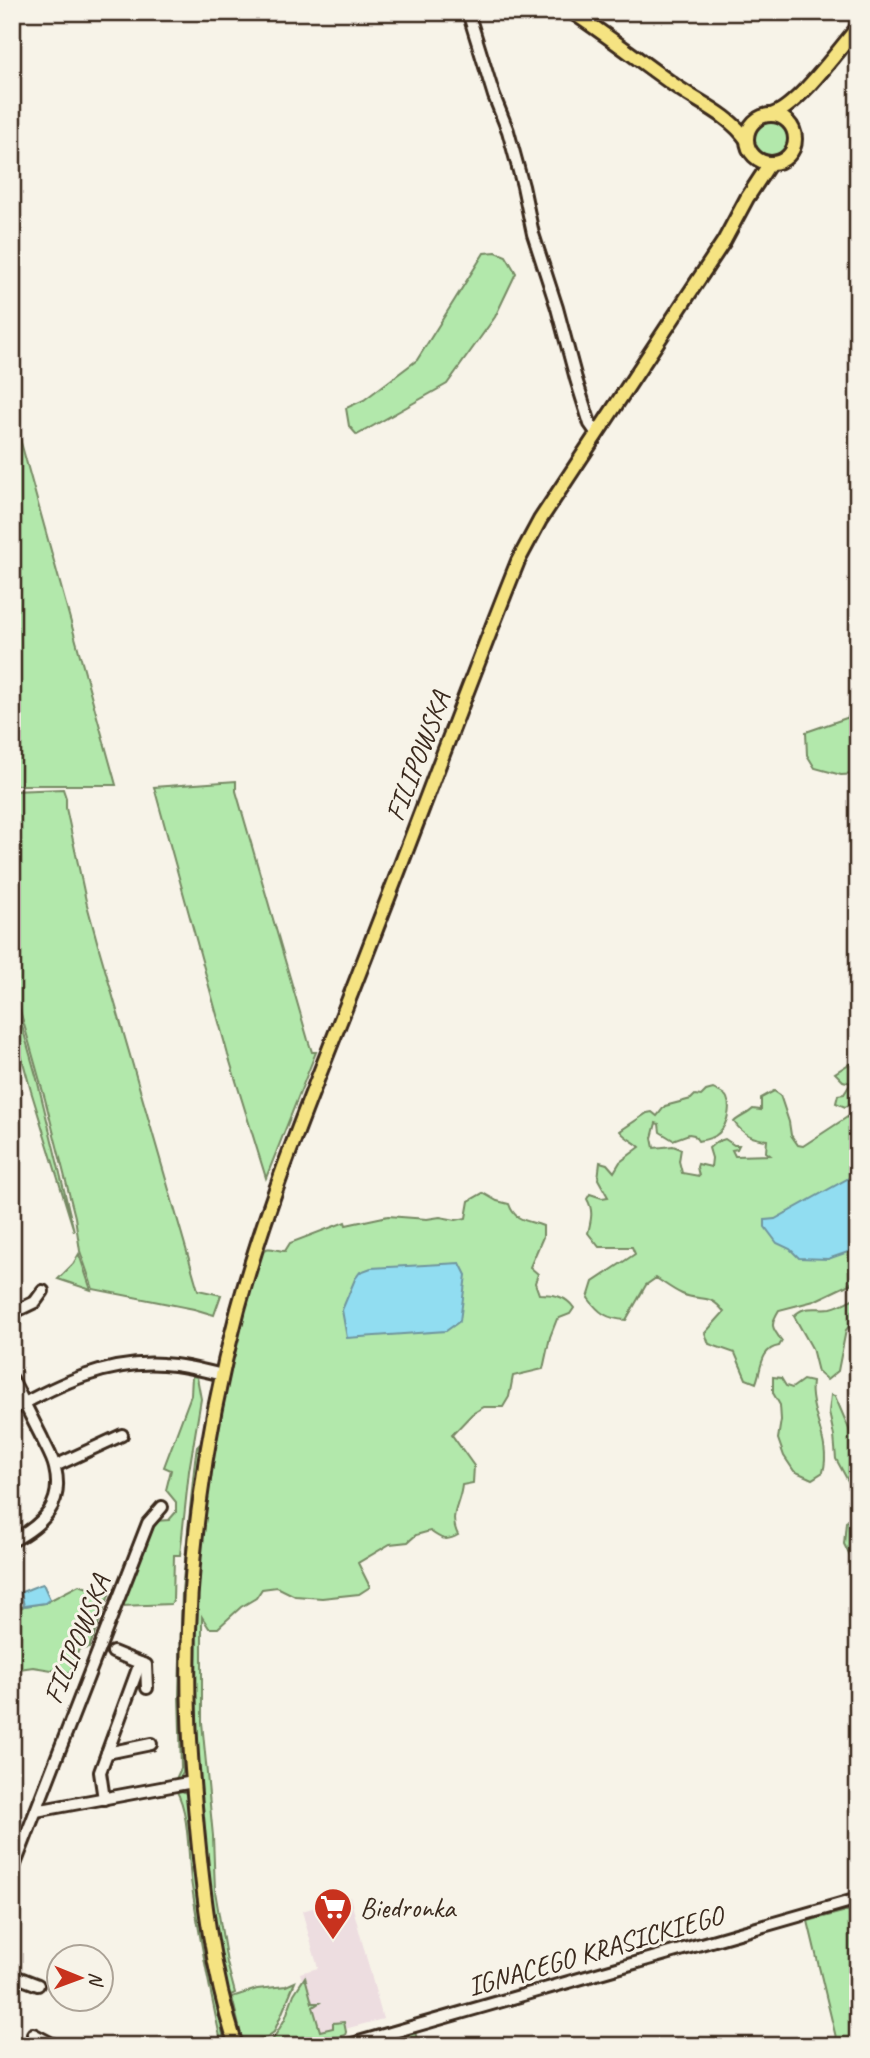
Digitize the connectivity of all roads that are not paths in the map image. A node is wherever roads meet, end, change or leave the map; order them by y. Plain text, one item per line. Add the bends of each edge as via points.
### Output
1 (468, 12) edge
2 (572, 12) edge
3 (858, 27) edge
4 (808, 86) junction
5 (713, 110) junction
6 (771, 115) junction
7 (757, 120) junction
8 (793, 127) junction
9 (747, 140) junction
10 (752, 154) junction
11 (770, 163) junction
12 (747, 198) junction
13 (597, 434) junction
14 (43, 1291) dead end
15 (12, 1313) edge
16 (222, 1375) junction
17 (12, 1379) edge
18 (24, 1403) junction
19 (12, 1410) edge
20 (122, 1435) dead end
21 (55, 1466) junction
22 (162, 1507) dead end
23 (12, 1541) edge
24 (113, 1652) dead end
25 (140, 1663) junction
26 (147, 1688) dead end
27 (151, 1744) dead end
28 (107, 1752) junction
29 (193, 1782) junction
30 (104, 1799) junction
31 (36, 1811) junction
32 (12, 1872) edge
33 (858, 1899) edge
34 (12, 1975) edge
35 (38, 1985) dead end
36 (225, 2010) junction
37 (33, 2034) dead end
38 (352, 2045) edge
39 (56, 2046) edge
40 (229, 2046) edge
41 (236, 2046) edge

1 - 13 street via 508,131 576,379
2 - 5 main road
3 - 4 main road
4 - 6 main road via 781,112
4 - 8 main road via 794,113
5 - 7 main road
5 - 9 main road
6 - 7 main road
6 - 8 main road
7 - 9 main road
8 - 11 main road via 792,152 784,160
9 - 10 main road
10 - 11 main road
10 - 12 main road, FILIPOWSKA
11 - 12 main road, FILIPOWSKA
12 - 13 main road, FILIPOWSKA
13 - 16 main road, FILIPOWSKA via 532,534 507,589 276,1191
14 - 15 street via 35,1302
16 - 18 street via 160,1364 125,1366 77,1378
16 - 29 main road, FILIPOWSKA via 198,1522 191,1605
17 - 18 street
18 - 19 street
18 - 21 street
20 - 21 street
21 - 23 street via 58,1489 53,1506 26,1534
22 - 31 street, FILIPOWSKA via 148,1523
24 - 25 street
25 - 26 street via 146,1665
25 - 28 street
27 - 28 street
28 - 30 street via 100,1772
29 - 30 street
29 - 36 main road, FILIPOWSKA via 206,1914
30 - 31 street
31 - 32 street, FILIPOWSKA
33 - 38 street, IGNACEGO KRASICKIEGO
34 - 35 street
36 - 40 main road
36 - 41 main road
37 - 39 street

